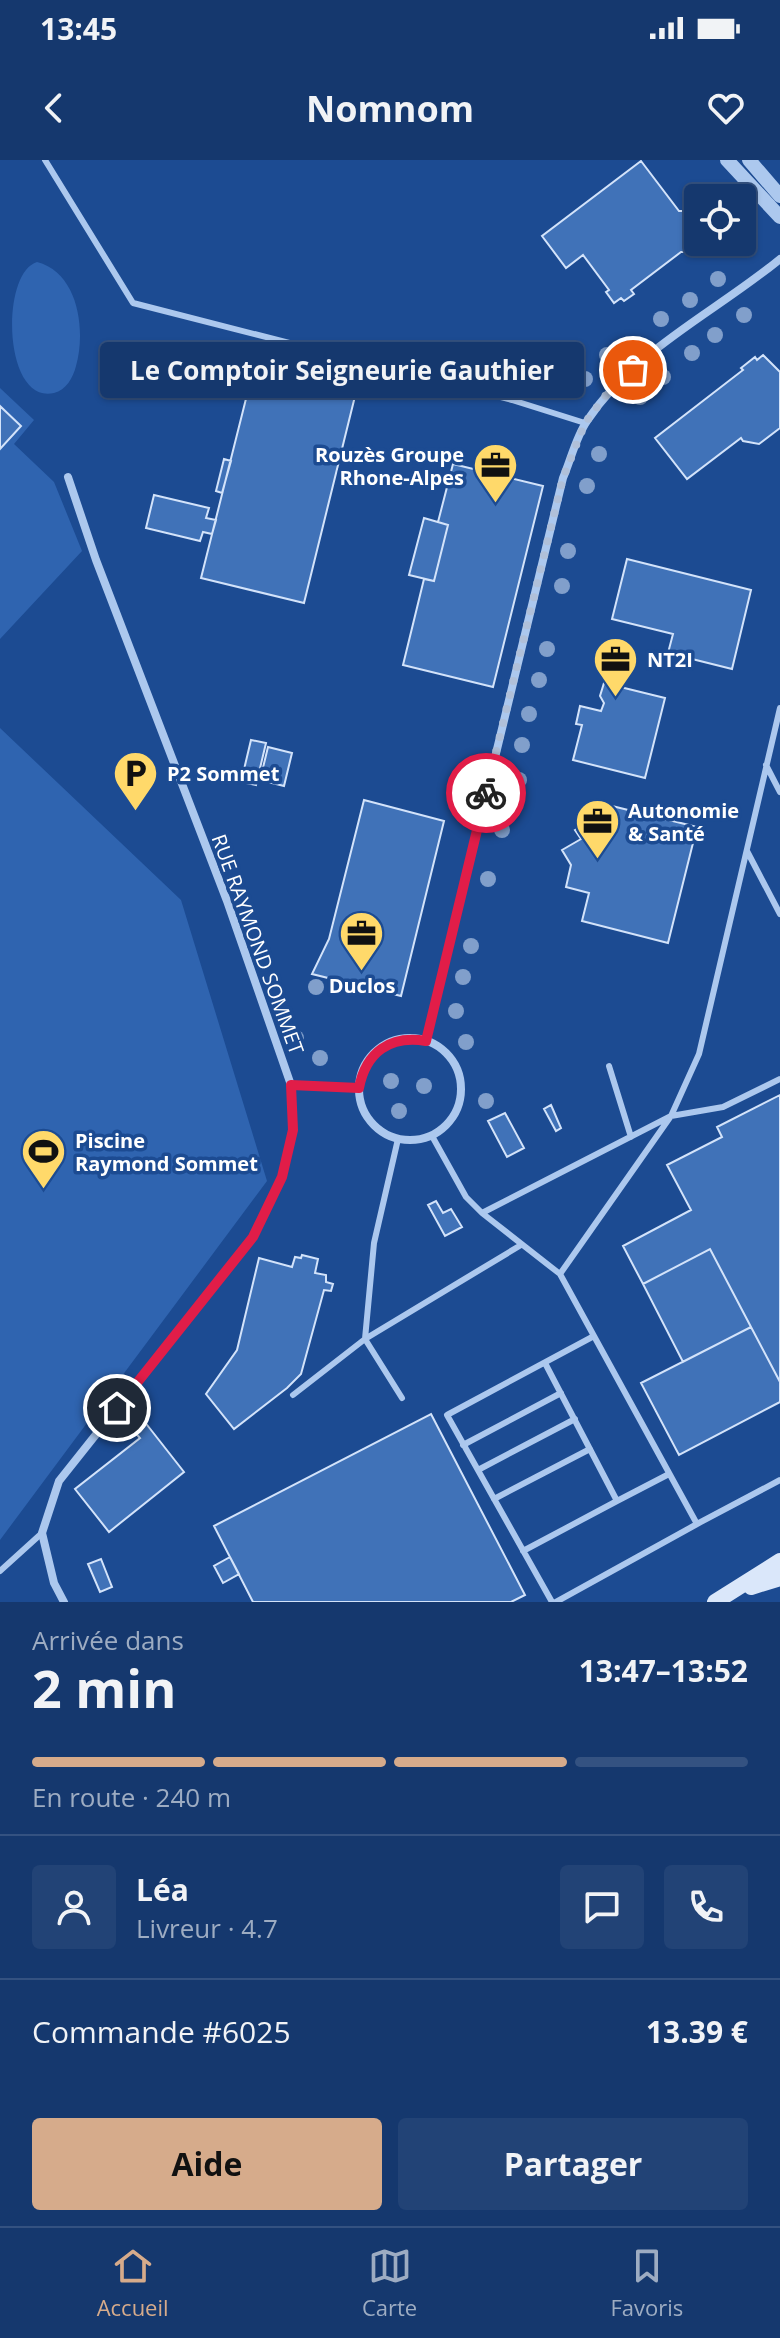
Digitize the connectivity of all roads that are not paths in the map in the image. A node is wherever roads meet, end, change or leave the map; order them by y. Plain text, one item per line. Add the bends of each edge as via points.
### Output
1 (45, 160) edge
2 (727, 160) edge
3 (749, 160) edge
4 (780, 196) edge
5 (780, 217) edge
6 (780, 259) edge
7 (585, 423) junction
8 (68, 477) dead end
9 (780, 708) edge
10 (766, 765) junction
11 (780, 792) edge
12 (747, 851) junction
13 (780, 914) edge
14 (426, 1041) junction
15 (609, 1066) dead end
16 (780, 1079) edge
17 (291, 1085) junction
18 (359, 1088) junction
19 (671, 1116) junction
20 (432, 1136) junction
21 (631, 1137) junction
22 (398, 1139) junction
23 (482, 1213) junction
24 (521, 1245) junction
25 (560, 1274) junction
26 (594, 1336) junction
27 (365, 1339) junction
28 (545, 1363) junction
29 (561, 1393) junction
30 (293, 1395) dead end
31 (402, 1398) dead end
32 (575, 1419) junction
33 (463, 1445) junction
34 (590, 1449) junction
35 (478, 1470) junction
36 (669, 1474) junction
37 (780, 1480) edge
38 (494, 1499) junction
39 (617, 1501) junction
40 (697, 1524) junction
41 (42, 1533) junction
42 (523, 1551) junction
43 (780, 1561) edge
44 (0, 1571) edge
45 (780, 1578) edge
46 (734, 1592) junction
47 (64, 1602) edge
48 (554, 1602) edge
49 (715, 1602) edge

1 - 7 lane via 133,303
2 - 5 street
3 - 4 street
6 - 7 street via 674,334 612,387
7 - 14 street via 563,478
8 - 17 street, RUE RAYMOND SOMMET
9 - 10 lane
10 - 11 lane
10 - 12 lane
12 - 13 lane
12 - 19 lane via 699,1054
14 - 18 street via 395,1040 381,1047 369,1058
14 - 20 street via 442,1049 460,1078 456,1112
15 - 21 lane
16 - 19 lane via 723,1107
17 - 18 street
17 - 41 street, RUE RAYMOND SOMMET via 293,1130 282,1177 253,1237 59,1481
18 - 22 street via 369,1120
19 - 21 lane
19 - 25 lane
20 - 22 street
20 - 23 lane via 466,1197
21 - 23 lane
22 - 27 lane via 374,1243
23 - 24 lane
24 - 25 lane
24 - 27 lane
25 - 26 lane
26 - 28 lane
26 - 36 lane
27 - 30 lane
27 - 31 lane
28 - 29 lane
28 - 33 lane via 447,1415
29 - 32 lane
29 - 33 lane
32 - 34 lane
32 - 35 lane
33 - 35 lane
34 - 38 lane
34 - 39 lane
35 - 38 lane
36 - 39 lane
36 - 40 lane
37 - 40 lane
38 - 42 lane
39 - 42 lane
40 - 48 lane
41 - 44 lane
41 - 47 street
42 - 48 lane
43 - 46 main road
45 - 46 main road
46 - 49 main road

